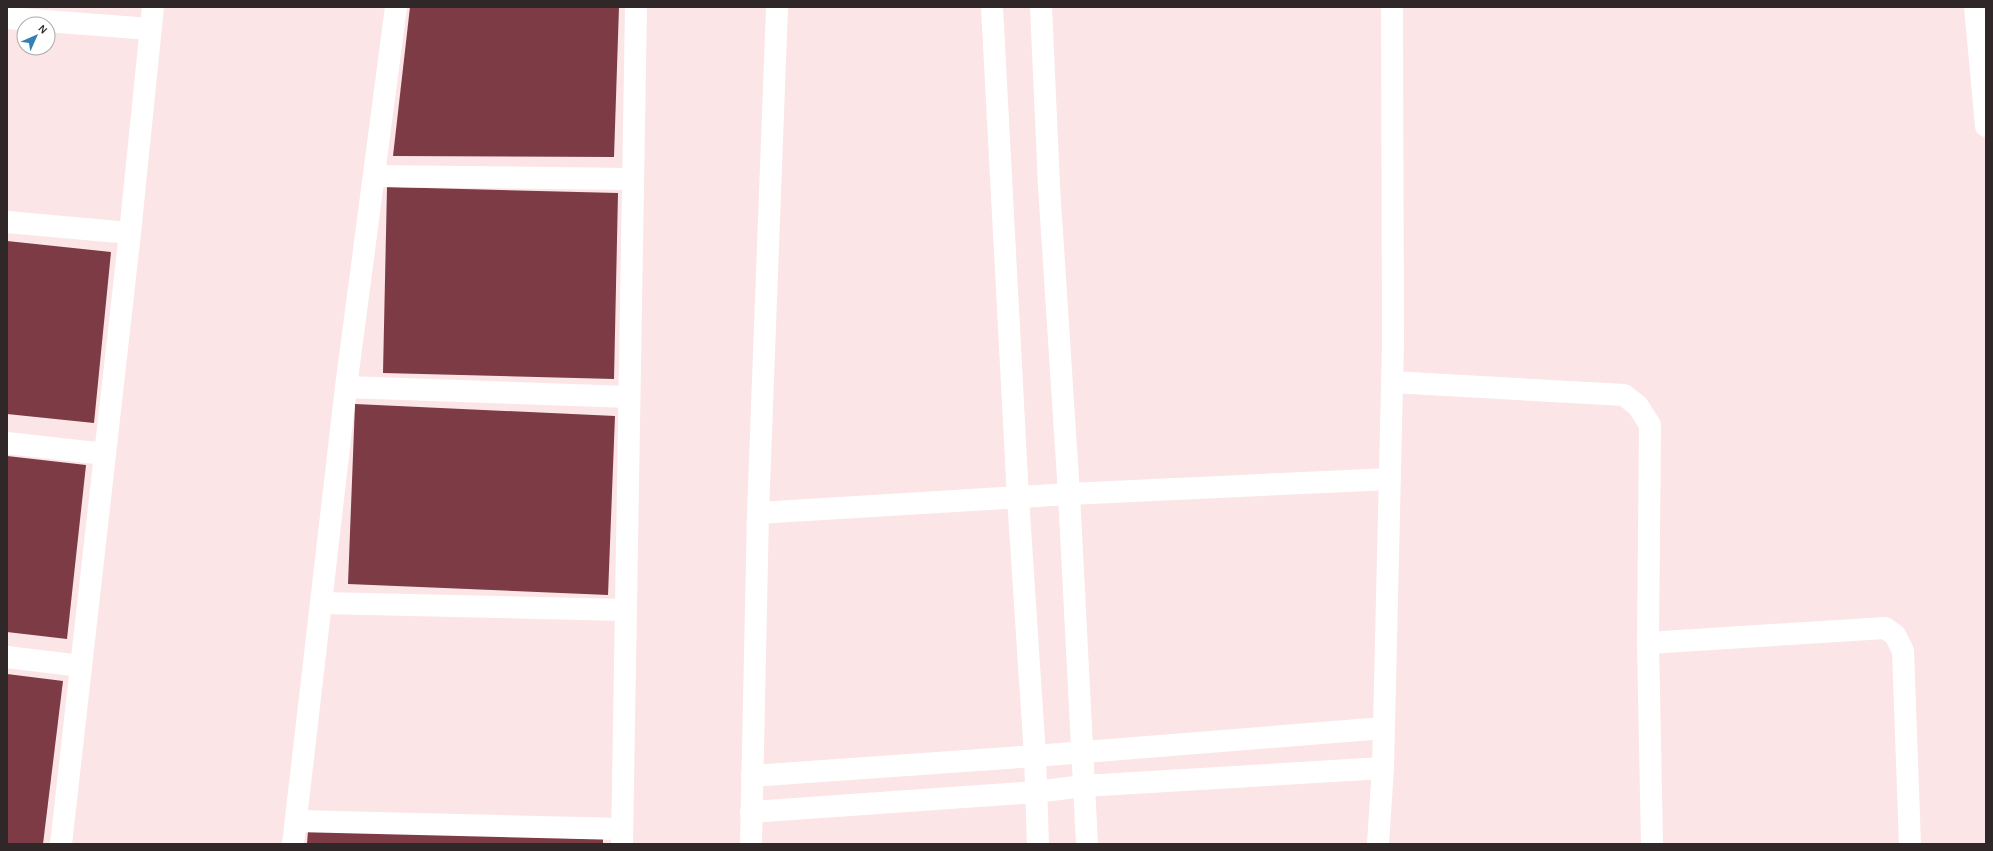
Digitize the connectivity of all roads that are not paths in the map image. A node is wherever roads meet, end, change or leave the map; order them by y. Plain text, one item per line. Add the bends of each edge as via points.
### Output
1 (153, 7) edge
2 (396, 7) edge
3 (636, 7) edge
4 (777, 7) edge
5 (992, 7) edge
6 (1040, 7) edge
7 (1392, 7) edge
8 (1975, 7) edge
9 (7, 18) edge
10 (150, 29) junction
11 (1986, 126) edge
12 (374, 176) junction
13 (633, 179) junction
14 (7, 222) edge
15 (130, 233) junction
16 (1392, 382) junction
17 (346, 387) junction
18 (629, 397) junction
19 (7, 444) edge
20 (105, 454) junction
21 (1390, 480) junction
22 (1069, 494) junction
23 (1018, 498) junction
24 (758, 513) junction
25 (321, 603) junction
26 (625, 610) junction
27 (1648, 642) junction
28 (7, 657) edge
29 (81, 666) junction
30 (1384, 728) junction
31 (1081, 752) junction
32 (1035, 756) junction
33 (1383, 768) junction
34 (752, 776) junction
35 (1083, 786) junction
36 (1036, 792) junction
37 (751, 812) junction
38 (296, 821) junction
39 (622, 836) edge
40 (61, 844) edge
41 (293, 844) edge
42 (751, 844) edge
43 (1038, 844) edge
44 (1086, 844) edge
45 (1378, 844) edge
46 (1652, 844) edge
47 (1910, 844) edge

1 - 10 street
2 - 12 street
3 - 13 street
4 - 24 street
5 - 23 street
6 - 22 street
7 - 16 street
8 - 11 street
9 - 10 street
10 - 15 street
12 - 13 street
12 - 17 street
13 - 18 street
14 - 15 street
15 - 20 street
16 - 21 street
16 - 27 street via 1624,395 1638,406 1650,426
17 - 18 street
17 - 25 street
18 - 26 street
19 - 20 street
20 - 29 street
21 - 22 street
21 - 30 street
22 - 23 street
22 - 31 street
23 - 24 street
23 - 32 street
24 - 34 street
25 - 26 street
25 - 38 street
26 - 39 street
27 - 46 street
27 - 47 street via 1885,628 1895,635 1904,650
28 - 29 street
29 - 40 street
30 - 31 street
30 - 33 street
31 - 32 street
31 - 35 street
32 - 34 street
32 - 36 street
33 - 35 street
33 - 45 street
34 - 37 street
35 - 36 street
35 - 44 street
36 - 37 street
36 - 43 street
37 - 42 street
38 - 39 street
38 - 41 street

